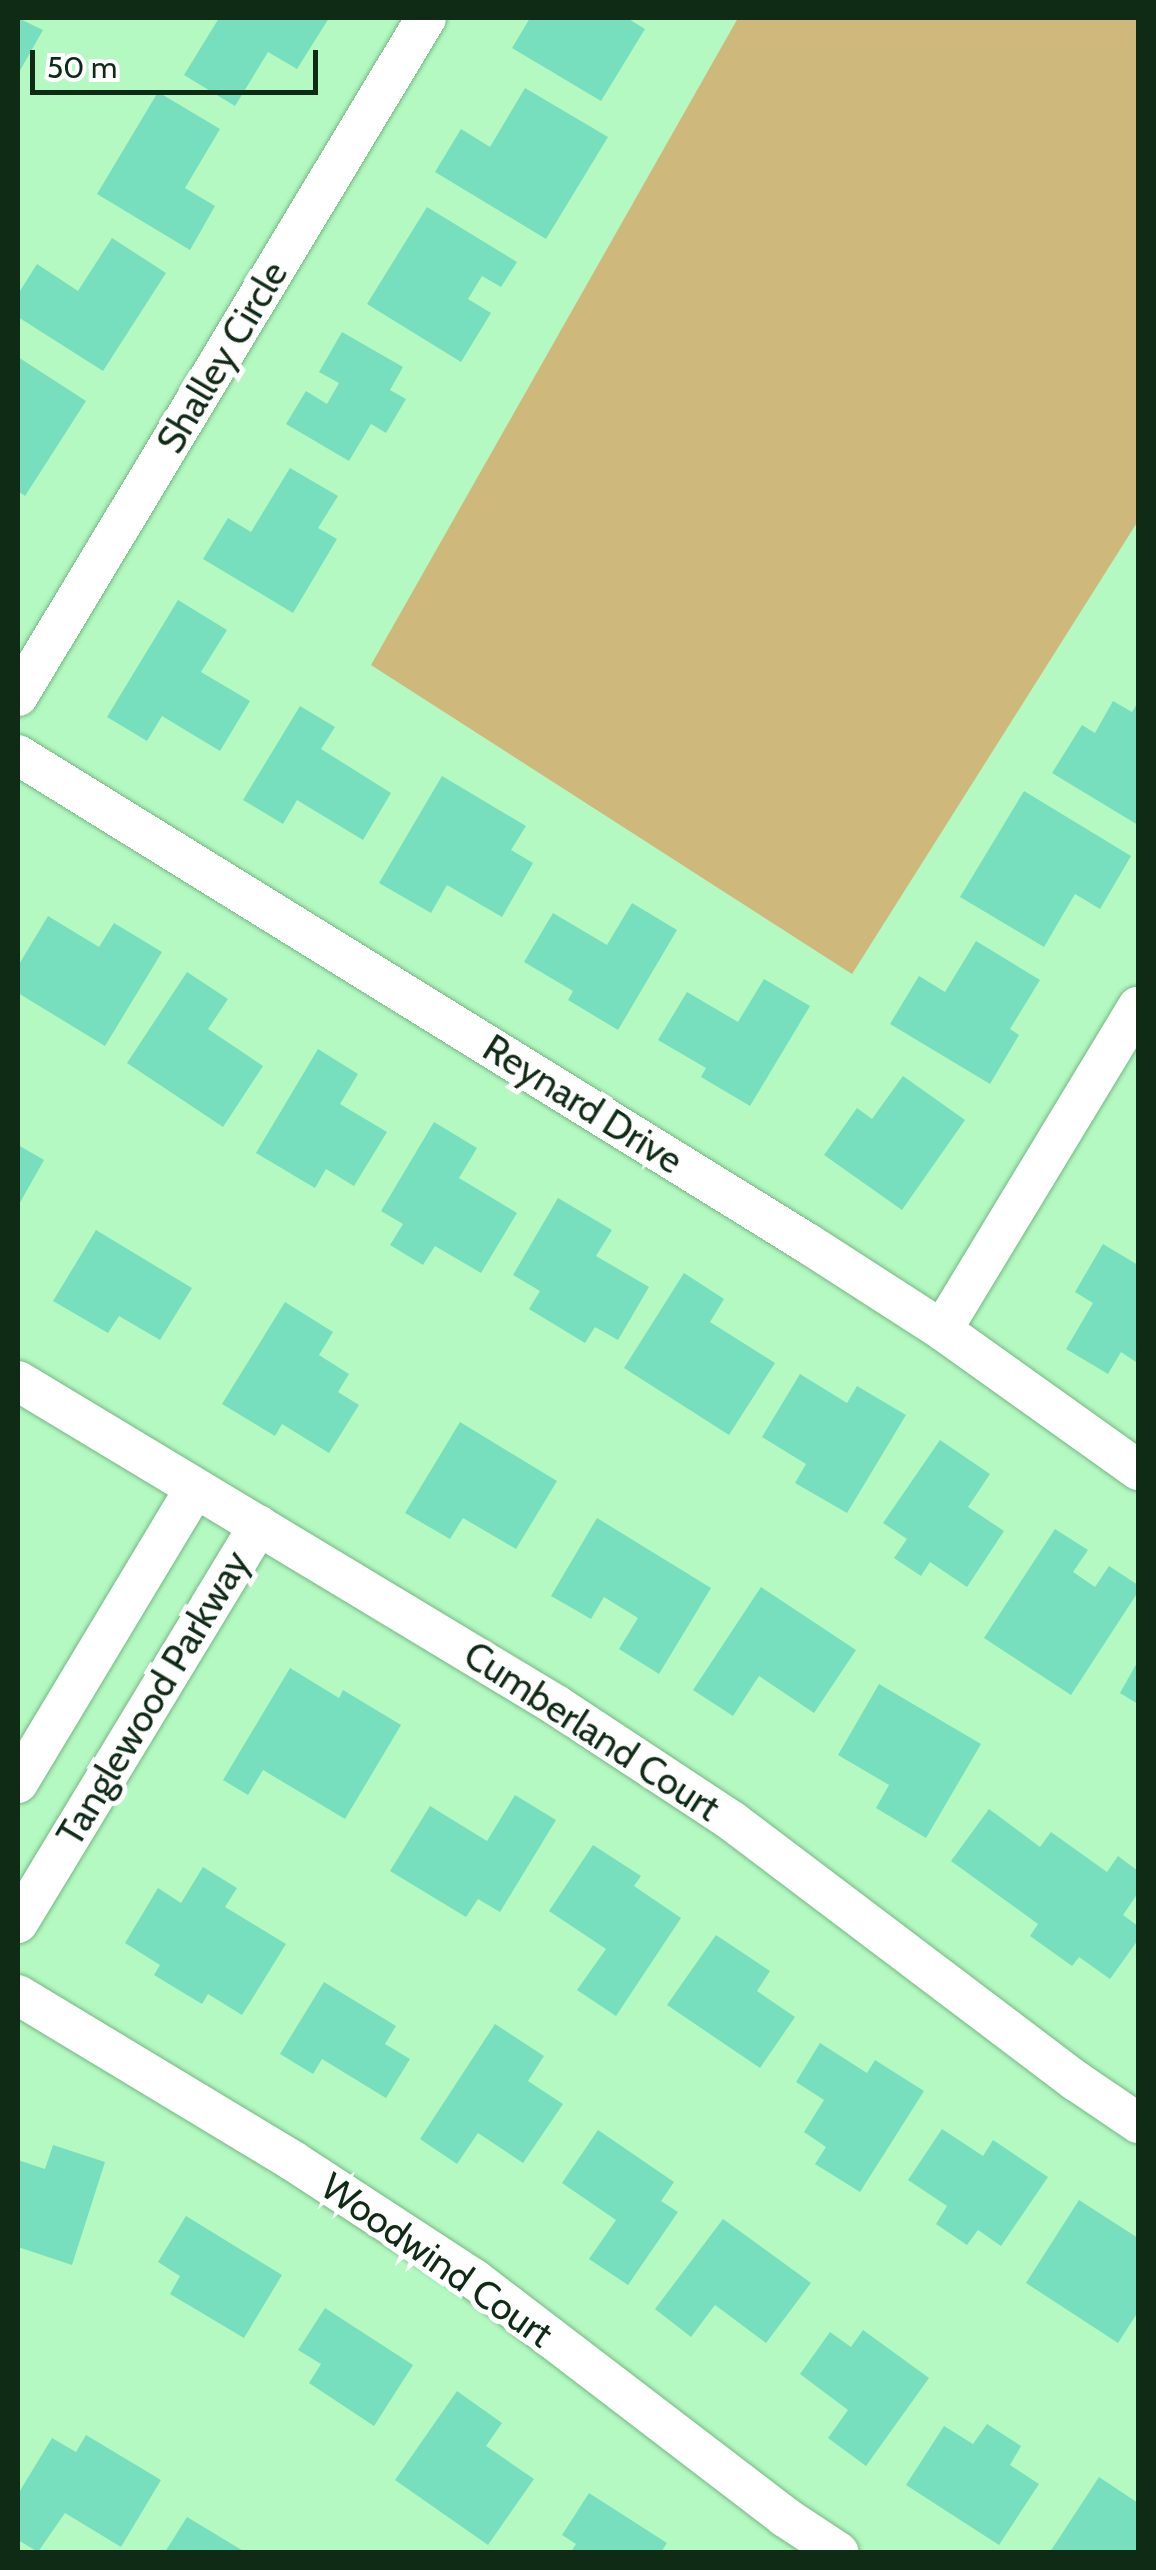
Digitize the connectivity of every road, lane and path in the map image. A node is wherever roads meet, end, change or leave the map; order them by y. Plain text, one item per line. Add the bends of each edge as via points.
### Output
1 (426, 18) edge
2 (18, 696) edge
3 (18, 755) edge
4 (1138, 1007) edge
5 (942, 1330) junction
6 (18, 1381) edge
7 (1138, 1470) edge
8 (195, 1488) junction
9 (259, 1525) junction
10 (18, 1783) edge
11 (18, 1923) edge
12 (18, 1995) edge
13 (1138, 2122) edge
14 (838, 2552) edge

1 - 2 street, Shalley Circle
3 - 5 street, Reynard Drive
4 - 5 street
5 - 7 street, Reynard Drive
6 - 8 street, Cumberland Court
8 - 9 street, Cumberland Court
8 - 10 street, Tanglewood Parkway
9 - 11 street, Tanglewood Parkway
9 - 13 street, Cumberland Court via 732,1820
12 - 14 street, Woodwind Court via 474,2280

